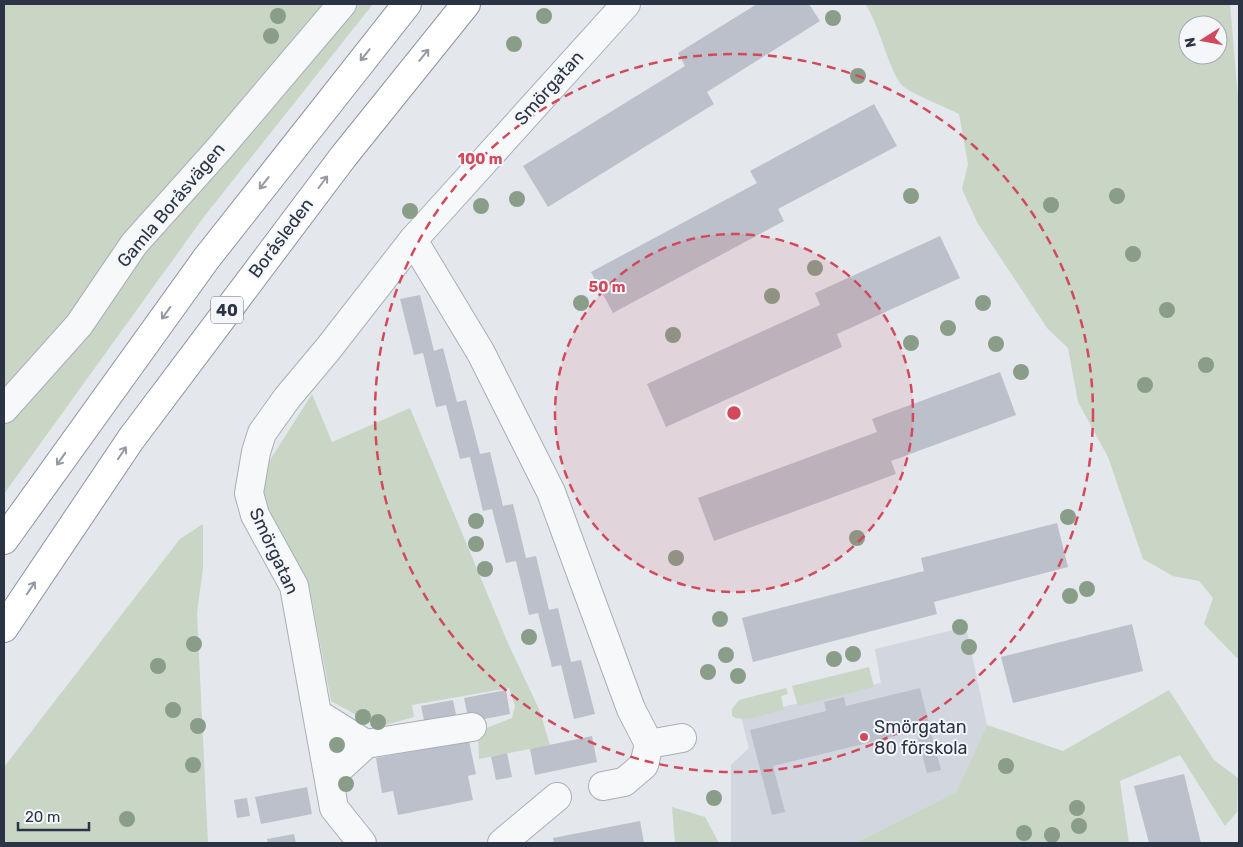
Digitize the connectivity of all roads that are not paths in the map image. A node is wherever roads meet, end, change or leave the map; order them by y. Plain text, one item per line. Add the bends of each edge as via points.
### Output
1 (342, 4) edge
2 (407, 4) edge
3 (466, 4) edge
4 (626, 4) edge
5 (413, 240) junction
6 (4, 409) edge
7 (4, 540) edge
8 (4, 628) edge
9 (318, 714) junction
10 (472, 727) dead end
11 (682, 738) dead end
12 (366, 744) junction
13 (649, 744) junction
14 (329, 778) junction
15 (603, 786) dead end
16 (556, 797) dead end
17 (362, 843) edge
18 (502, 843) edge

1 - 6 street, Gamla Boråsvägen via 134,244 79,325
2 -> 7 highway via 206,258
8 -> 3 highway, Boråsleden / 40 via 131,439 342,157
4 - 5 street, Smörgatan
5 - 9 street, Smörgatan via 262,433 252,467 249,493 255,516 294,586
5 - 13 street via 481,353 551,492 631,709
9 - 12 street
9 - 14 street, Smörgatan
10 - 12 street
11 - 13 street
12 - 14 street
13 - 15 street via 644,765 624,782
14 - 17 street, Smörgatan via 334,808
16 - 18 street

